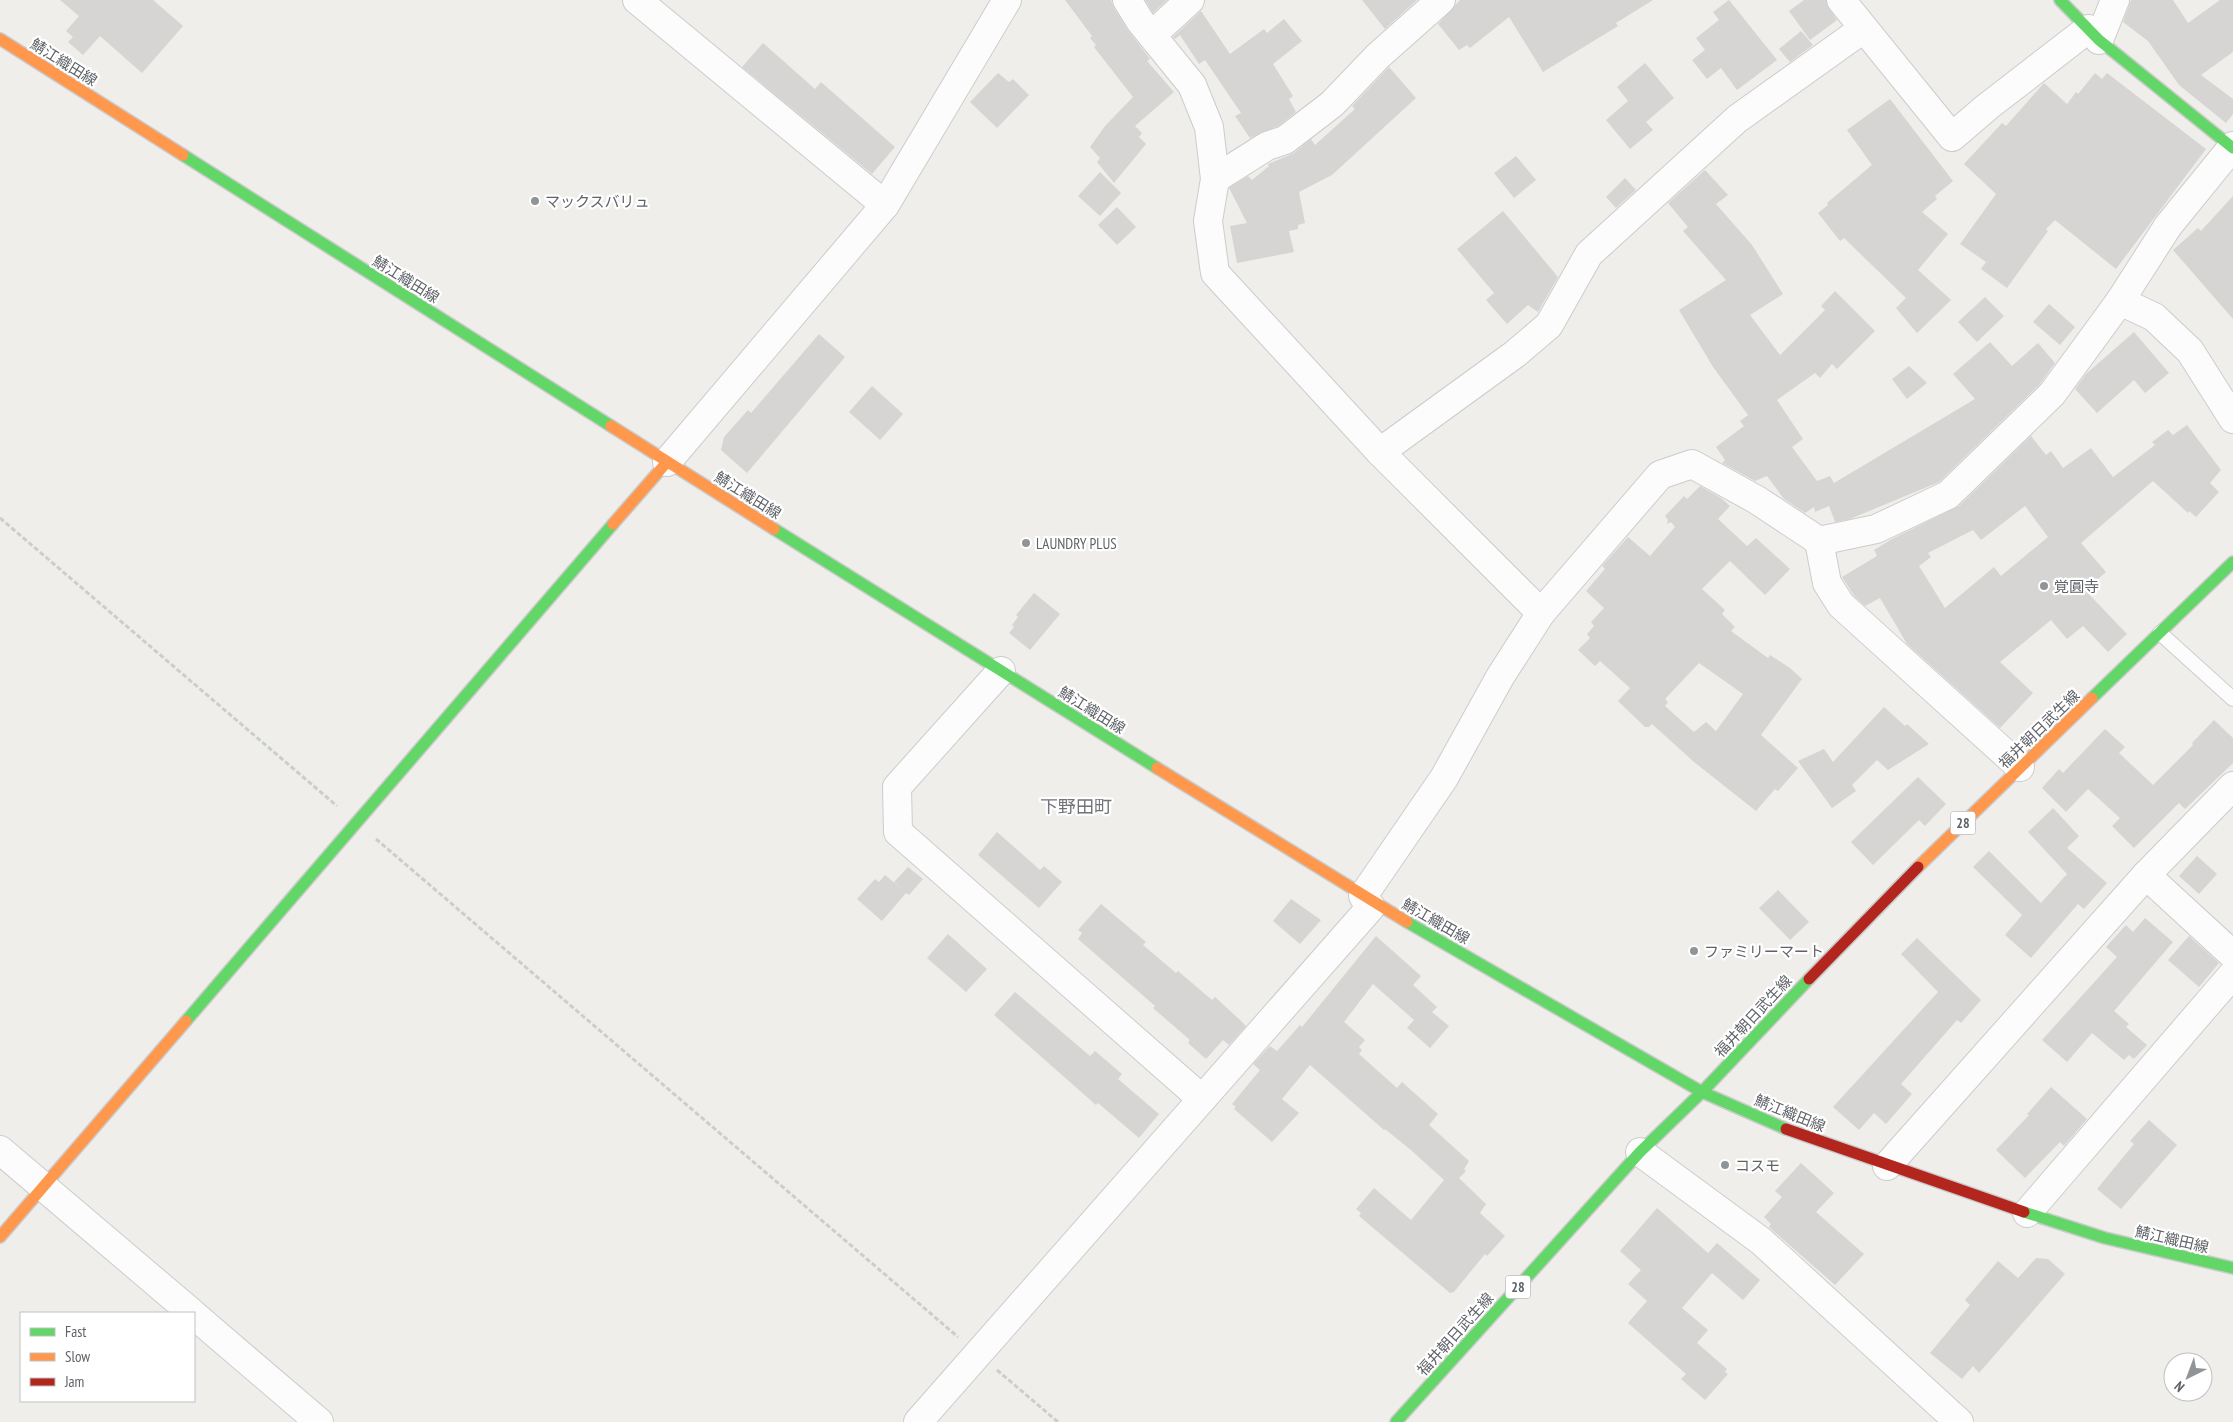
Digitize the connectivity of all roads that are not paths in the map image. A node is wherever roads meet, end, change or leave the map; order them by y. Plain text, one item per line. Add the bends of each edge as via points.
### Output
1 (637, 0) edge
2 (1007, 0) edge
3 (1127, 0) edge
4 (1190, 0) edge
5 (1441, 0) edge
6 (1841, 0) edge
7 (2060, 0) edge
8 (2115, 0) edge
9 (1863, 29) junction
10 (2093, 34) junction
11 (1152, 35) junction
12 (0, 39) edge
13 (2233, 147) edge
14 (1215, 178) junction
15 (885, 205) junction
16 (2120, 300) junction
17 (2233, 419) edge
18 (1380, 452) junction
19 (667, 462) junction
20 (1819, 540) junction
21 (2233, 562) edge
22 (1541, 613) junction
23 (2160, 633) junction
24 (1001, 671) junction
25 (2233, 699) edge
26 (2020, 767) junction
27 (2233, 786) edge
28 (2146, 875) junction
29 (1363, 896) junction
30 (2233, 955) edge
31 (2233, 974) edge
32 (1702, 1092) junction
33 (1202, 1099) junction
34 (0, 1150) edge
35 (1640, 1152) junction
36 (1887, 1166) junction
37 (43, 1186) junction
38 (2027, 1213) junction
39 (0, 1237) edge
40 (2233, 1268) edge
41 (191, 1312) edge
42 (195, 1316) edge
43 (319, 1422) edge
44 (918, 1422) edge
45 (1396, 1422) edge
46 (1959, 1422) edge

1 - 15 street
2 - 15 street
3 - 11 street
4 - 11 street
5 - 14 street via 1378,56 1332,104 1285,140 1268,146
6 - 9 street
7 - 10 main road
8 - 10 street
9 - 10 street via 1952,137 1987,107
9 - 18 street via 1737,119 1589,254 1549,325 1515,354
10 - 13 main road
11 - 14 street via 1192,84 1209,127
12 - 19 main road, 鯖江織田線
13 - 16 street via 2168,226
14 - 18 street via 1208,221 1215,273
15 - 19 street
16 - 17 street via 2154,317 2190,351
16 - 20 street via 2052,394 1948,495 1876,529
18 - 22 street
19 - 24 main road, 鯖江織田線
19 - 37 main road
20 - 22 street via 1692,464 1660,475
20 - 26 street via 1827,583 1841,605
21 - 23 main road, 福井朝日武生線 / 28
22 - 29 street via 1500,677 1444,778
23 - 25 lane
23 - 26 main road, 福井朝日武生線 / 28
24 - 29 main road, 鯖江織田線
24 - 33 street via 897,787 898,832
26 - 32 main road, 福井朝日武生線 / 28 via 1876,907
27 - 28 street
28 - 30 street
28 - 36 street
29 - 32 main road, 鯖江織田線
29 - 33 street via 1371,906
31 - 38 street
32 - 35 main road, 福井朝日武生線 / 28
32 - 36 main road, 鯖江織田線 via 1771,1124
33 - 44 street
34 - 37 street
35 - 45 main road, 福井朝日武生線 / 28
35 - 46 street via 1762,1241
36 - 38 main road, 鯖江織田線
37 - 39 main road
37 - 41 street
38 - 40 main road, 鯖江織田線 via 2105,1238
42 - 43 street

